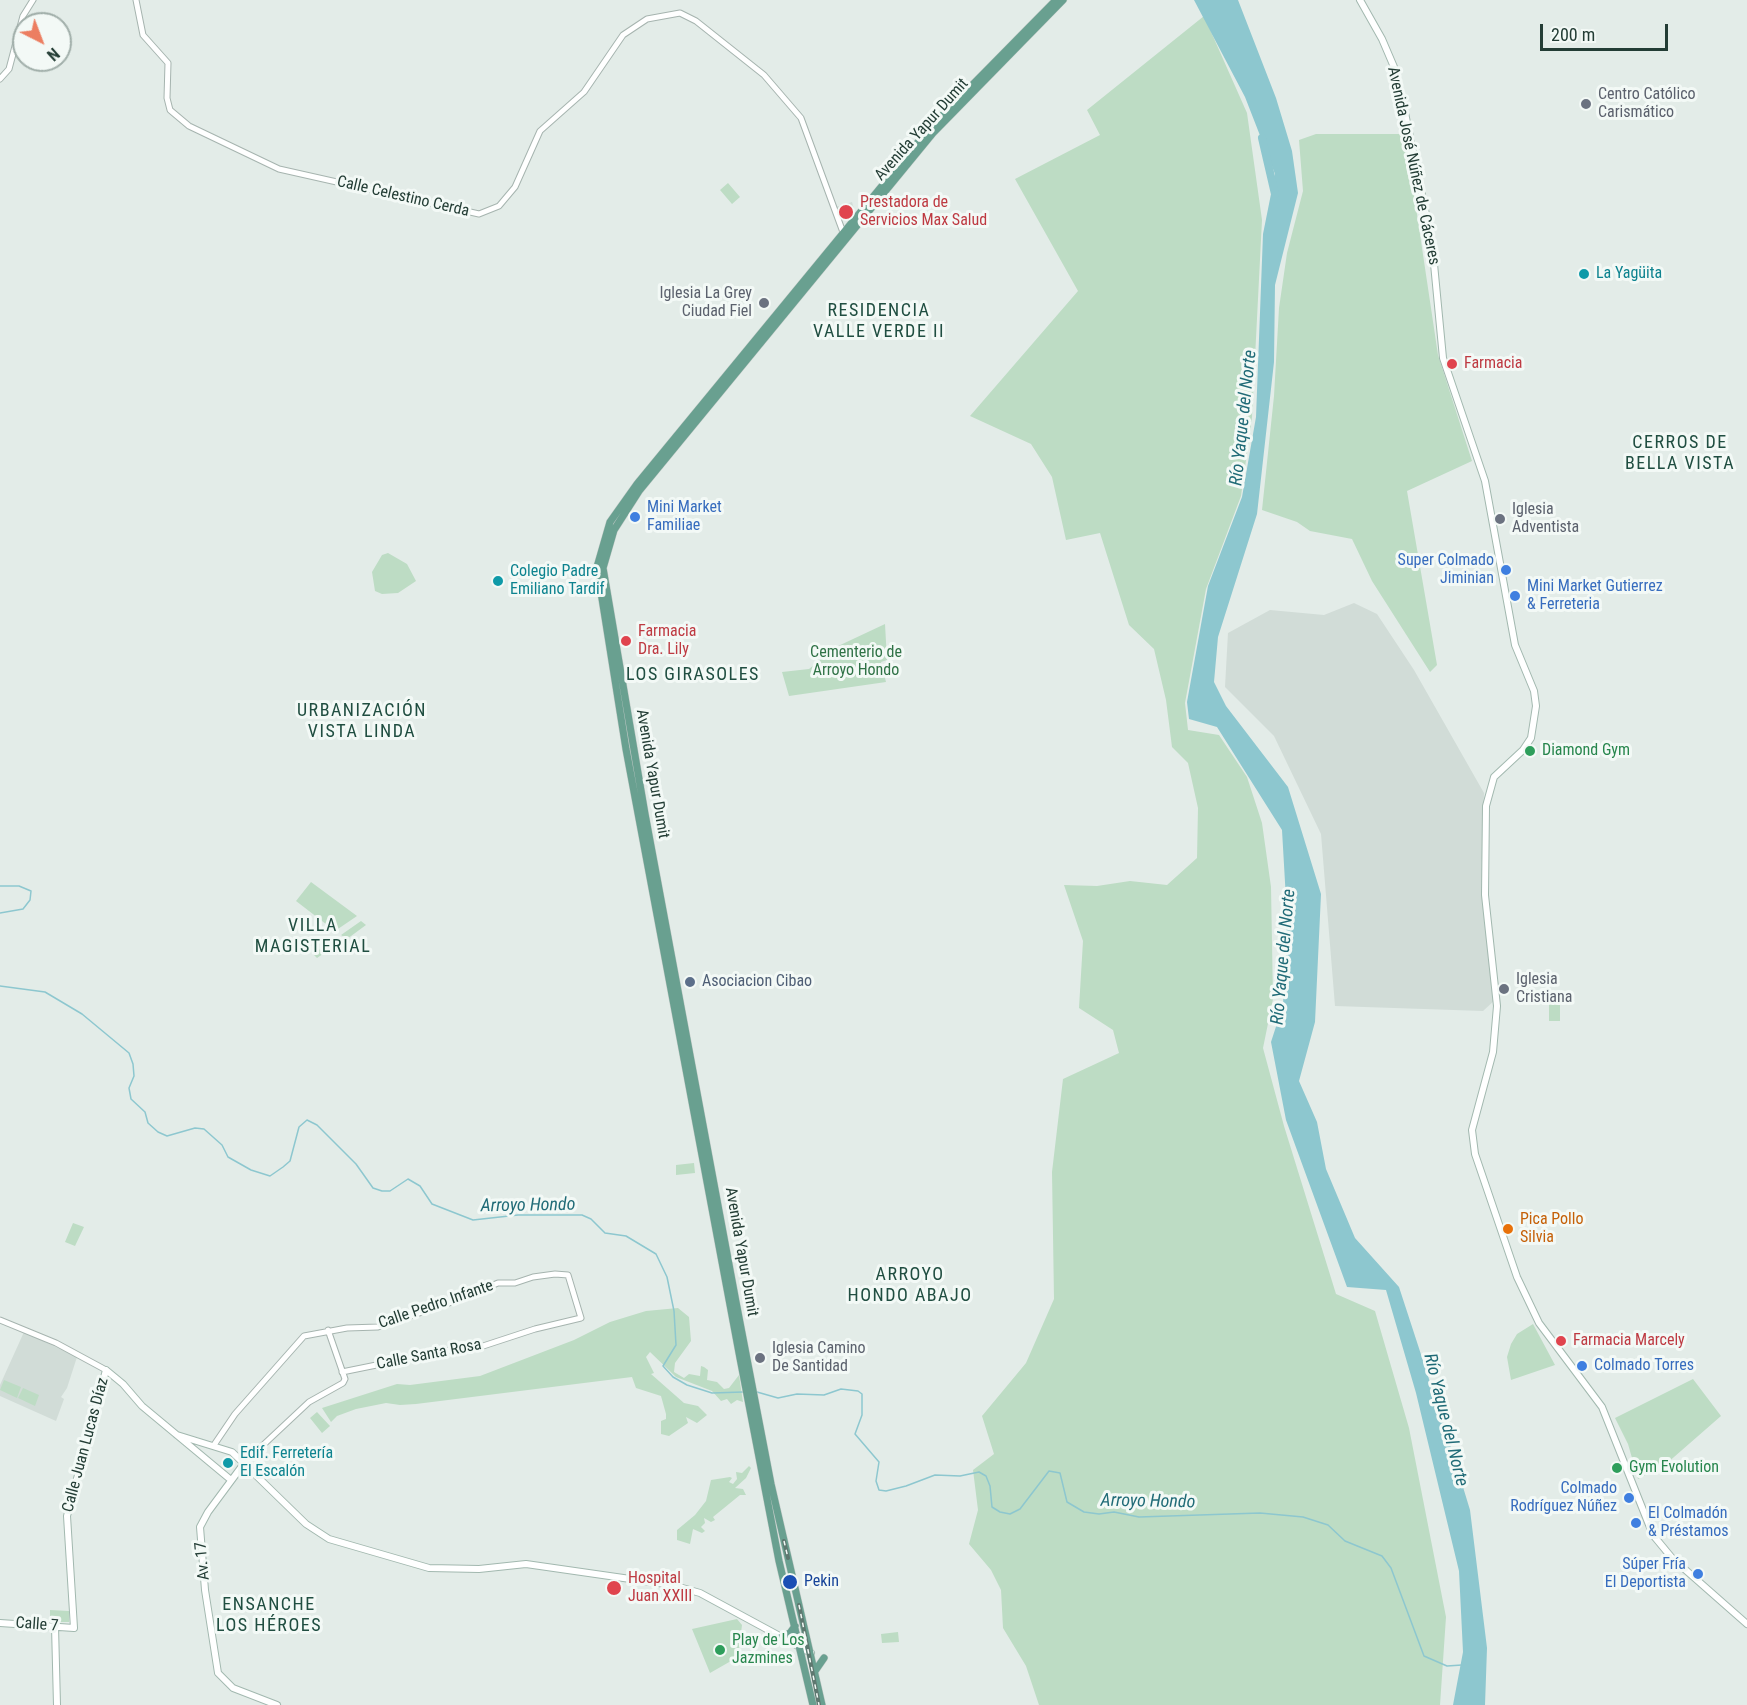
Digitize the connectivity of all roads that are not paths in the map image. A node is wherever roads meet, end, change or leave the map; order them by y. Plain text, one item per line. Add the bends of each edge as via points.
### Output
1 (33, 0) edge
2 (136, 0) edge
3 (1056, 0) edge
4 (1063, 0) edge
5 (1360, 0) edge
6 (1050, 9) junction
7 (0, 79) edge
8 (844, 236) junction
9 (566, 1274) joint
10 (0, 1320) edge
11 (328, 1330) junction
12 (106, 1370) junction
13 (342, 1372) junction
14 (755, 1414) junction
15 (177, 1435) junction
16 (196, 1441) junction
17 (214, 1445) junction
18 (192, 1449) junction
19 (245, 1462) junction
20 (231, 1480) junction
21 (0, 1623) edge
22 (1747, 1624) edge
23 (55, 1626) junction
24 (795, 1626) junction
25 (74, 1628) joint
26 (780, 1638) junction
27 (801, 1649) junction
28 (811, 1653) junction
29 (824, 1658) dead end
30 (815, 1673) junction
31 (57, 1705) edge
32 (277, 1705) edge
33 (813, 1705) edge
34 (822, 1705) edge

1 - 7 street via 23,16 9,69
2 - 8 street, Calle Celestino Cerda via 143,35 168,63 170,110 189,126 279,169 480,214 498,206 515,187 540,131 584,92 623,35 647,19 680,13 696,21 764,75 801,118
3 - 6 main road, Avenida Yapur Dumit
4 - 6 main road, Avenida Yapur Dumit
5 - 22 main road, Avenida José Núñez de Cáceres via 1394,67 1432,243 1443,358 1485,480 1515,645 1536,706 1531,738 1494,777 1486,807 1485,895 1497,1006 1493,1052 1472,1130 1475,1154 1517,1277 1539,1323 1602,1407 1653,1535 1672,1558
6 - 8 main road, Avenida Yapur Dumit via 953,108
8 - 14 main road, Avenida Yapur Dumit via 622,502 610,522 597,567 626,749
9 - 11 street, Calle Pedro Infante via 498,1282 378,1327
9 - 13 street, Calle Santa Rosa via 581,1318 477,1348
10 - 12 street via 56,1343
11 - 13 street
11 - 17 street, Calle Pedro Infante via 304,1336 292,1347
12 - 15 main road
12 - 25 main road, Calle Juan Lucas Díaz via 67,1516
13 - 19 street via 343,1383 309,1402
14 - 24 main road, Avenida Yapur Dumit via 779,1561
14 - 28 main road, Avenida Yapur Dumit
15 - 16 main road
15 - 18 main road
16 - 17 main road
16 - 18 main road
17 - 19 main road
18 - 20 main road
19 - 20 main road, Av. 17
19 - 26 main road via 306,1524 328,1539 429,1568 478,1569 526,1564 672,1585 700,1593
20 - 32 main road, Av. 17 via 201,1527 205,1590 218,1673 233,1688
21 - 23 main road, Calle 7
23 - 25 main road, Calle 7
23 - 31 main road
24 - 26 main road
24 - 27 main road, Avenida Yapur Dumit
26 - 27 main road
27 - 28 main road
27 - 33 main road, Avenida Yapur Dumit
28 - 30 main road, Avenida Yapur Dumit
29 - 30 main road
30 - 34 main road, Avenida Yapur Dumit

